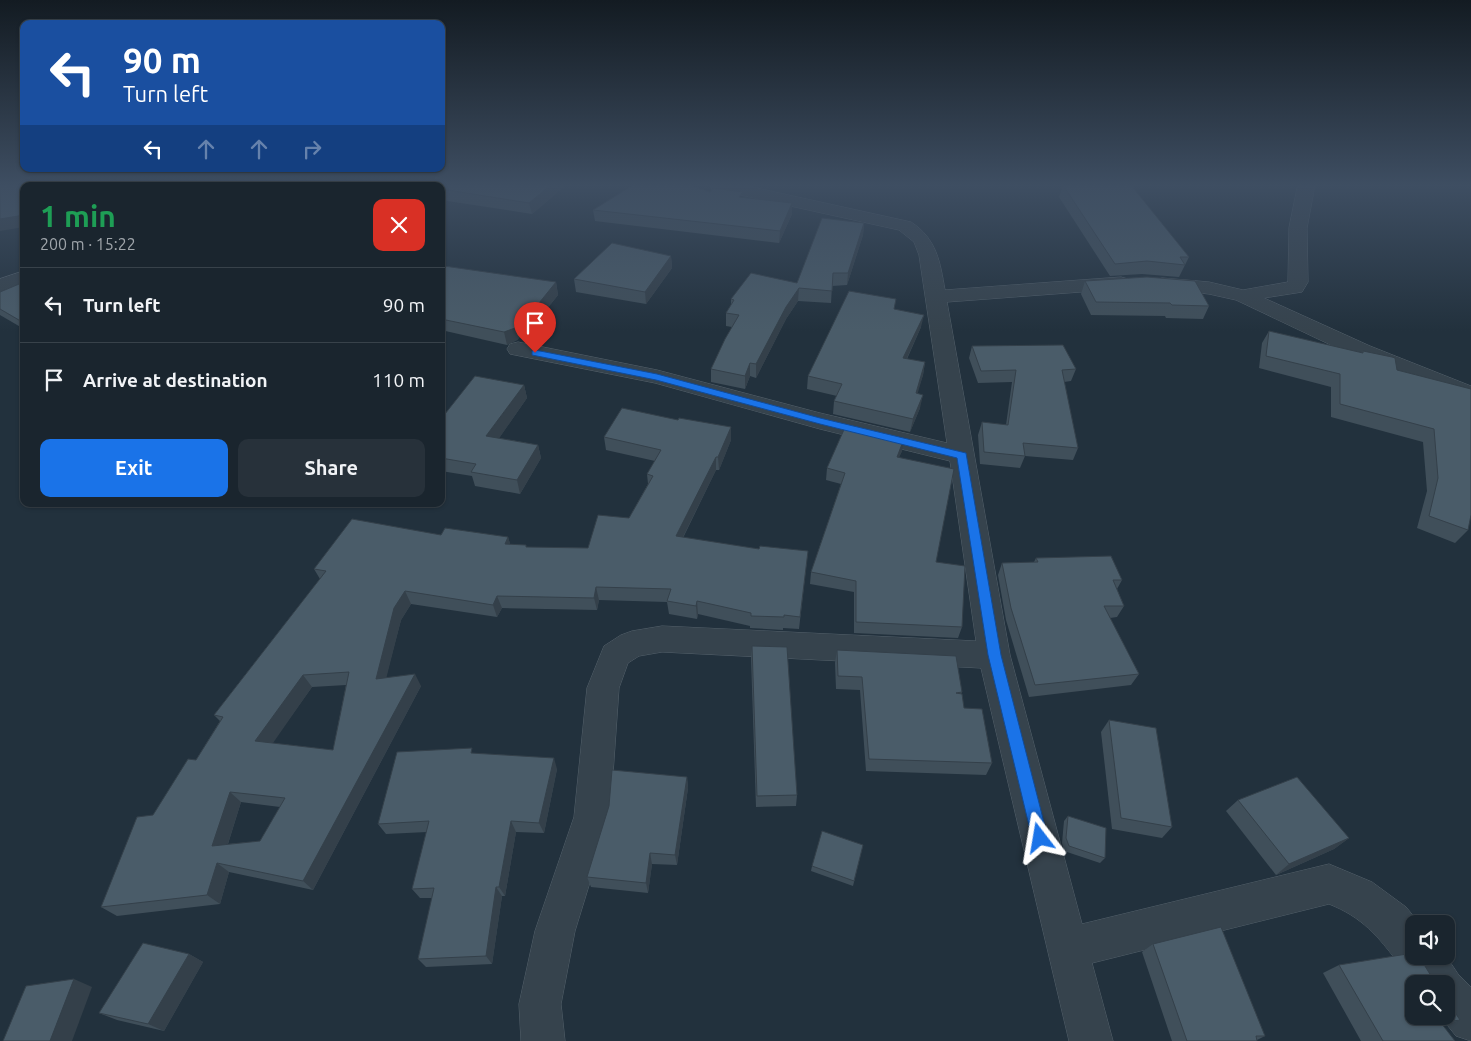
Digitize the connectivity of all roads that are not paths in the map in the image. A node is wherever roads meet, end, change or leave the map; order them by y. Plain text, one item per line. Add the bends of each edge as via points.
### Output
1 (916, 234) edge
2 (1298, 234) edge
3 (20, 278) edge
4 (0, 286) edge
5 (1243, 296) junction
6 (936, 297) junction
7 (518, 349) dead end
8 (1471, 395) edge
9 (962, 455) junction
10 (994, 655) junction
11 (1405, 938) edge
12 (1068, 948) junction
13 (1455, 1001) edge
14 (1471, 1021) edge
15 (543, 1041) edge
16 (1091, 1041) edge

1 - 6 street via 926,243
2 - 5 street via 1298,282 1295,288
3 - 4 street
5 - 6 street via 1209,288 1142,282
5 - 8 street via 1362,351
6 - 9 street
7 - 9 street via 657,377
9 - 10 street
10 - 12 street
10 - 15 street via 662,639 632,644 615,655 602,688 592,817 555,931 540,1004
11 - 12 street via 1392,922 1358,896 1328,884
12 - 16 street
13 - 14 street

